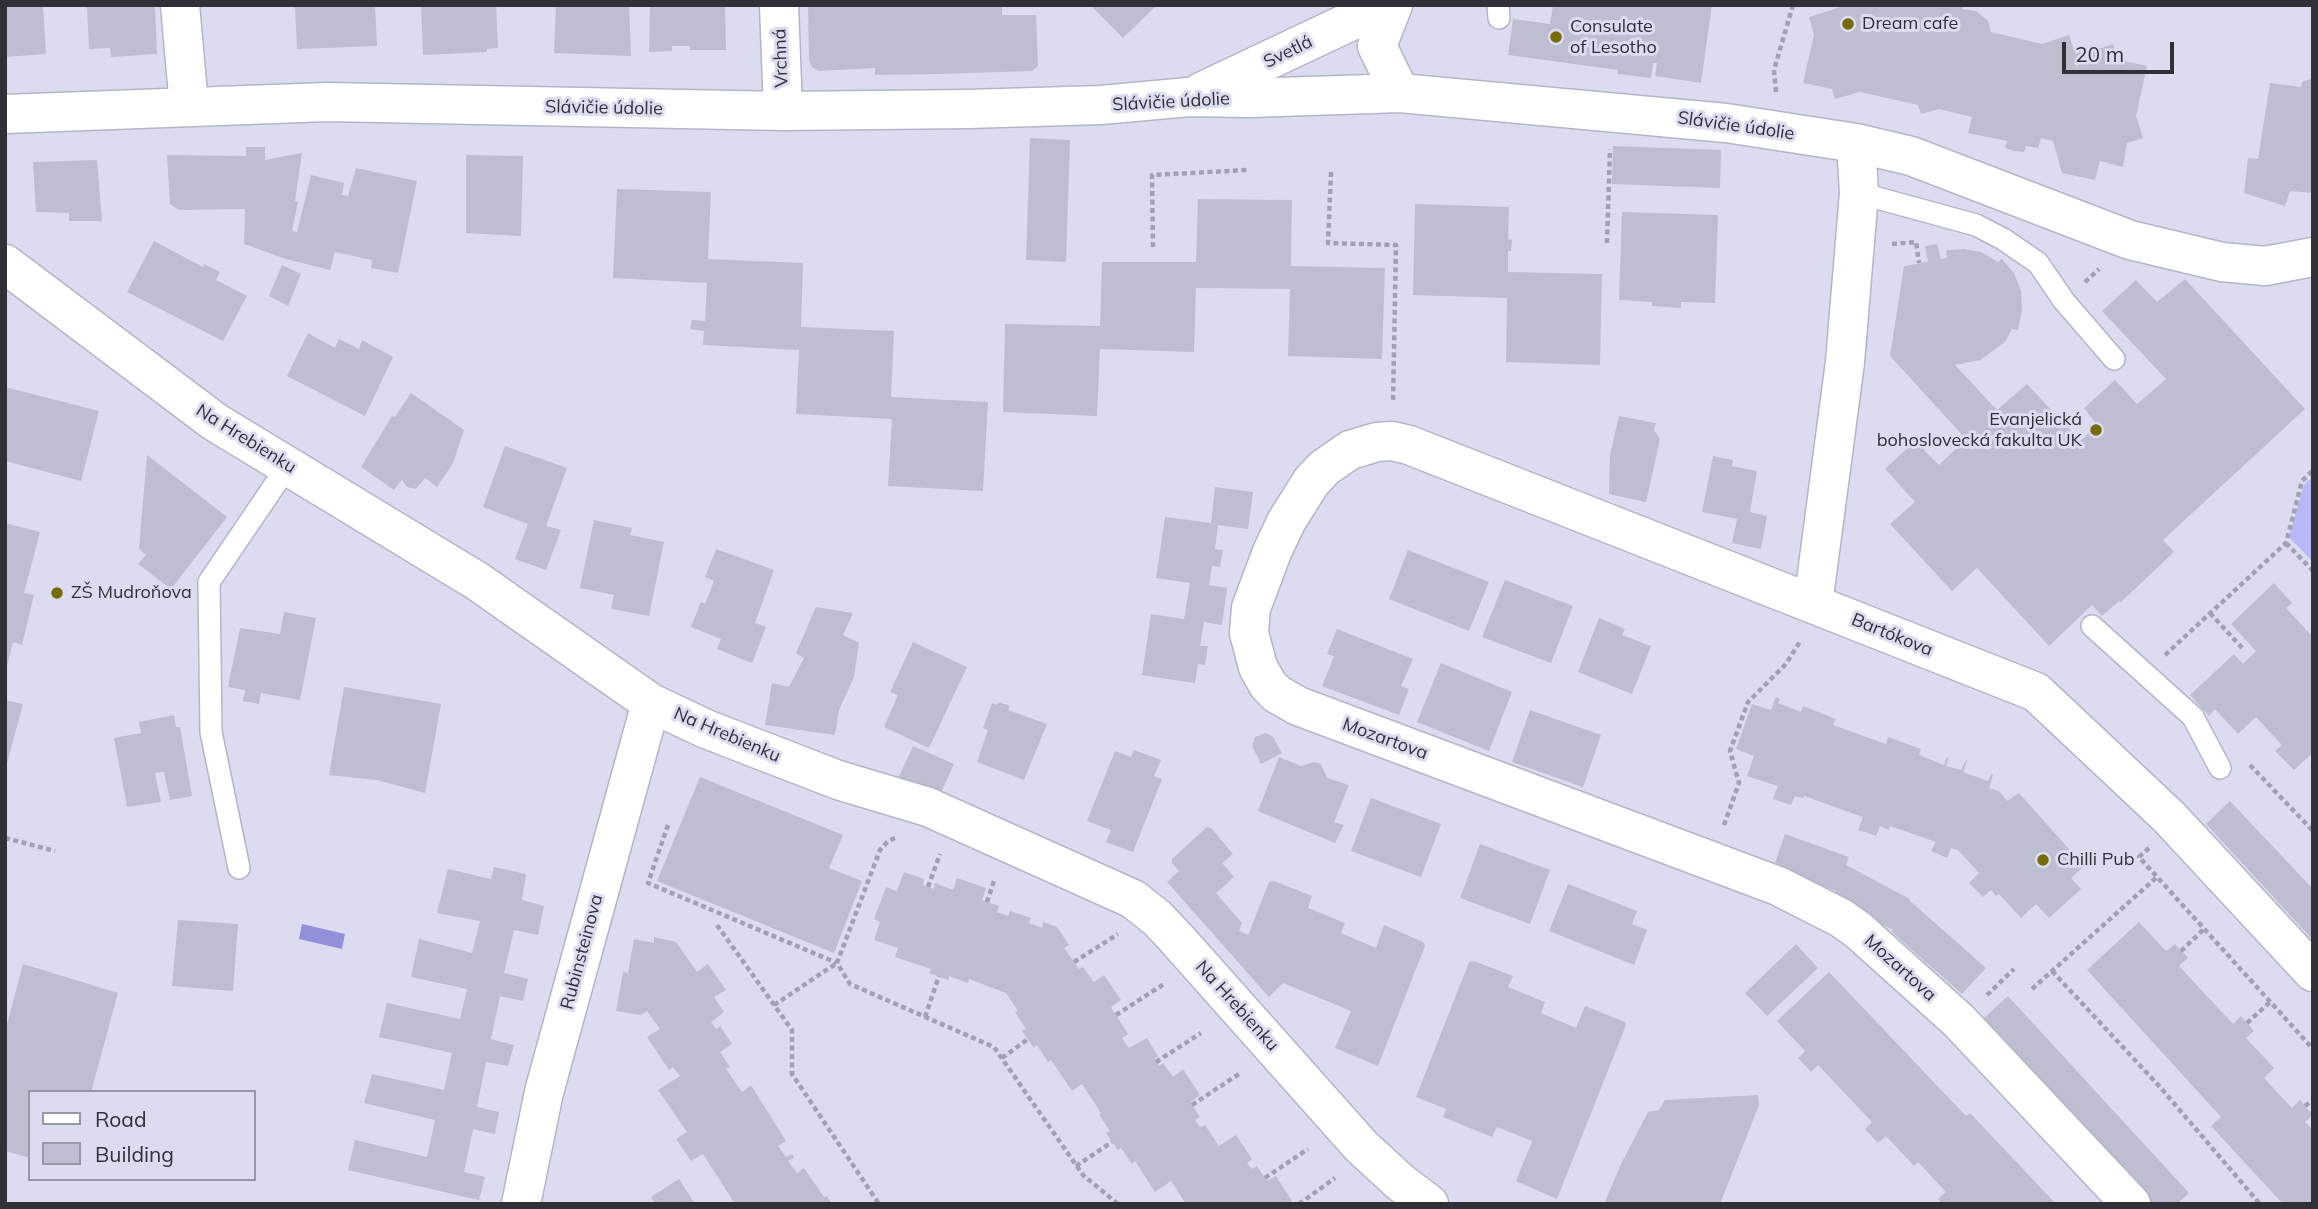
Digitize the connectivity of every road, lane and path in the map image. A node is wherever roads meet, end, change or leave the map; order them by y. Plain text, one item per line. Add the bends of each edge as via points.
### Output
1 (180, 5) edge
2 (779, 5) edge
3 (1385, 5) edge
4 (1392, 5) edge
5 (1793, 5) edge
6 (1400, 93) junction
7 (1189, 97) junction
8 (189, 106) junction
9 (783, 111) junction
10 (5, 114) edge
11 (1793, 133) junction
12 (1856, 143) junction
13 (1247, 170) dead end
14 (1331, 172) dead end
15 (1609, 172) dead end
16 (1859, 193) junction
17 (1607, 243) dead end
18 (1880, 245) dead end
19 (1153, 247) dead end
20 (2313, 257) edge
21 (1919, 263) dead end
22 (5, 264) edge
23 (2115, 359) dead end
24 (1409, 445) junction
25 (288, 467) junction
26 (2313, 470) edge
27 (2286, 543) junction
28 (2313, 571) edge
29 (2210, 613) junction
30 (1809, 619) junction
31 (2092, 626) dead end
32 (2244, 650) dead end
33 (2164, 656) dead end
34 (651, 703) junction
35 (2220, 768) dead end
36 (668, 825) dead end
37 (900, 835) dead end
38 (5, 838) edge
39 (942, 850) dead end
40 (55, 852) dead end
41 (2143, 853) dead end
42 (1711, 861) junction
43 (239, 868) dead end
44 (998, 871) dead end
45 (2157, 877) junction
46 (928, 887) dead end
47 (987, 902) dead end
48 (717, 925) dead end
49 (2204, 929) junction
50 (1122, 932) dead end
51 (2181, 951) dead end
52 (1074, 962) dead end
53 (837, 963) junction
54 (2052, 971) junction
55 (2313, 972) edge
56 (939, 976) dead end
57 (1164, 984) dead end
58 (2032, 989) dead end
59 (2270, 1002) junction
60 (774, 1005) junction
61 (1116, 1016) dead end
62 (925, 1017) junction
63 (2247, 1023) dead end
64 (1201, 1033) dead end
65 (1028, 1039) dead end
66 (2313, 1049) edge
67 (1002, 1058) junction
68 (1156, 1062) dead end
69 (1239, 1074) dead end
70 (2313, 1100) edge
71 (1192, 1105) dead end
72 (2305, 1107) dead end
73 (1112, 1142) dead end
74 (1308, 1149) dead end
75 (1076, 1166) junction
76 (1265, 1178) dead end
77 (1335, 1178) dead end
78 (520, 1204) edge
79 (879, 1204) edge
80 (1118, 1204) edge
81 (1298, 1204) edge
82 (1429, 1204) edge
83 (2131, 1204) edge
84 (2260, 1204) edge

1 - 8 street
2 - 9 street, Vrchná
3 - 7 street, Svetlá
4 - 6 street via 1377,46
5 - 11 path via 1774,70 1778,109
6 - 7 street, Slávičie údolie
6 - 11 street, Slávičie údolie via 1726,122
7 - 9 street, Slávičie údolie via 1101,105
8 - 9 street, Slávičie údolie via 327,102
8 - 10 street, Slávičie údolie
11 - 12 street, Slávičie údolie
12 - 16 street
12 - 20 street, Slávičie údolie via 1911,156 2130,240 2222,262 2265,266
13 - 19 path via 1152,175
14 - 24 path via 1328,243 1396,245 1393,409
15 - 17 path
16 - 23 lane via 1976,225 2003,239 2038,263
16 - 30 street via 1845,362
18 - 21 path via 1916,242
22 - 25 street, Na Hrebienku via 215,422
24 - 30 street, Mozartova
24 - 42 street, Mozartova via 1384,441 1350,450 1324,468 1301,495 1251,608 1249,633 1254,656 1268,685 1298,706
25 - 34 street, Na Hrebienku via 477,581
25 - 43 lane via 209,582 211,732
26 - 27 path via 2302,481
27 - 28 path
27 - 29 path
29 - 32 path
29 - 33 path
30 - 42 path via 1786,664 1748,702 1730,751 1739,783
30 - 55 street, Bartókova via 2036,692 2169,817
31 - 35 lane via 2193,717
34 - 78 street, Rubinsteinova via 544,1092
34 - 82 street, Na Hrebienku via 838,780 928,807 1133,899 1162,923 1360,1146
36 - 53 path via 648,883
37 - 53 path via 880,850
38 - 40 path
39 - 46 path
41 - 45 path via 2139,857
42 - 83 street, Mozartova via 1806,899 1858,930 1959,1021
44 - 47 path
45 - 49 path
45 - 54 path
48 - 60 path
49 - 51 path
49 - 59 path
50 - 52 path
53 - 60 path
53 - 62 path via 850,984
54 - 58 path
54 - 84 path
56 - 62 path
57 - 61 path
59 - 63 path
59 - 66 path
60 - 79 path via 792,1030 792,1073
62 - 67 path via 994,1047
64 - 68 path
65 - 67 path
67 - 75 path
69 - 71 path
70 - 72 path
73 - 75 path
74 - 76 path
75 - 80 path
77 - 81 path

